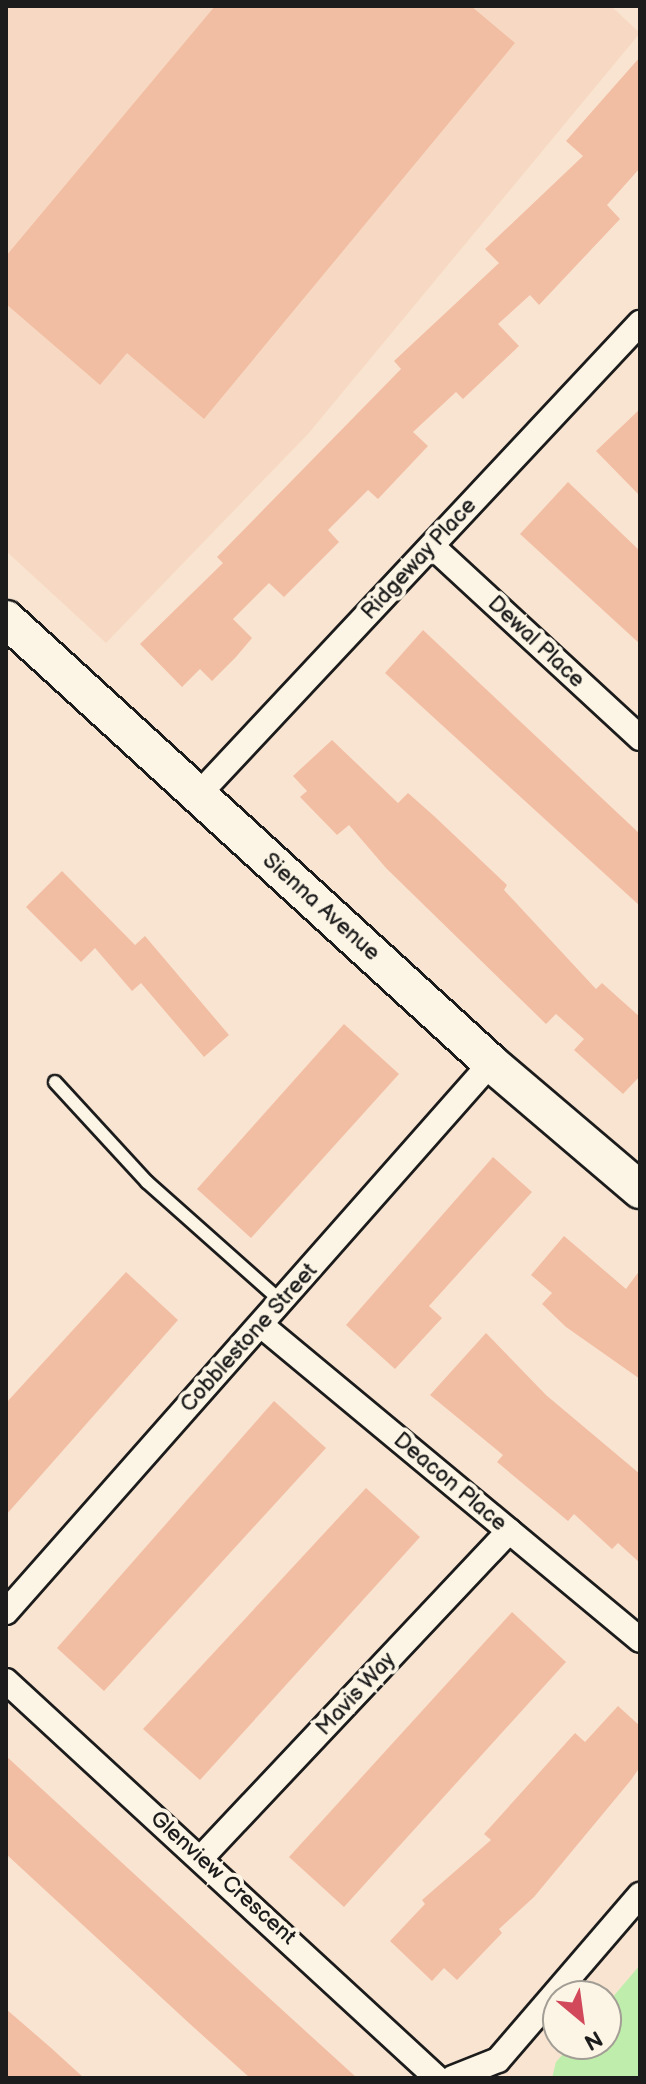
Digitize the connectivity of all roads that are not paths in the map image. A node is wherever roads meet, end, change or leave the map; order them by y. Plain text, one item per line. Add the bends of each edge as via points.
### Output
1 (640, 323) edge
2 (432, 546) junction
3 (6, 619) edge
4 (640, 738) edge
5 (198, 795) junction
6 (491, 1063) junction
7 (55, 1082) dead end
8 (640, 1190) edge
9 (282, 1302) junction
10 (261, 1325) junction
11 (509, 1531) junction
12 (6, 1612) edge
13 (640, 1640) edge
14 (6, 1681) edge
15 (202, 1857) junction
16 (640, 1895) edge
17 (437, 2078) edge
18 (453, 2078) edge

1 - 2 street, Ridgeway Place
2 - 4 street, Dewal Place
2 - 5 street, Ridgeway Place
3 - 5 street, Sienna Avenue
5 - 6 street, Sienna Avenue
6 - 8 street, Sienna Avenue
6 - 9 street, Cobblestone Street
7 - 9 lane via 147,1182
9 - 10 street, Cobblestone Street
10 - 11 street, Deacon Place
10 - 12 street, Cobblestone Street
11 - 13 street, Deacon Place
11 - 15 street, Mavis Way
14 - 15 street, Glenview Crescent
15 - 17 street, Glenview Crescent
16 - 18 street via 498,2060

